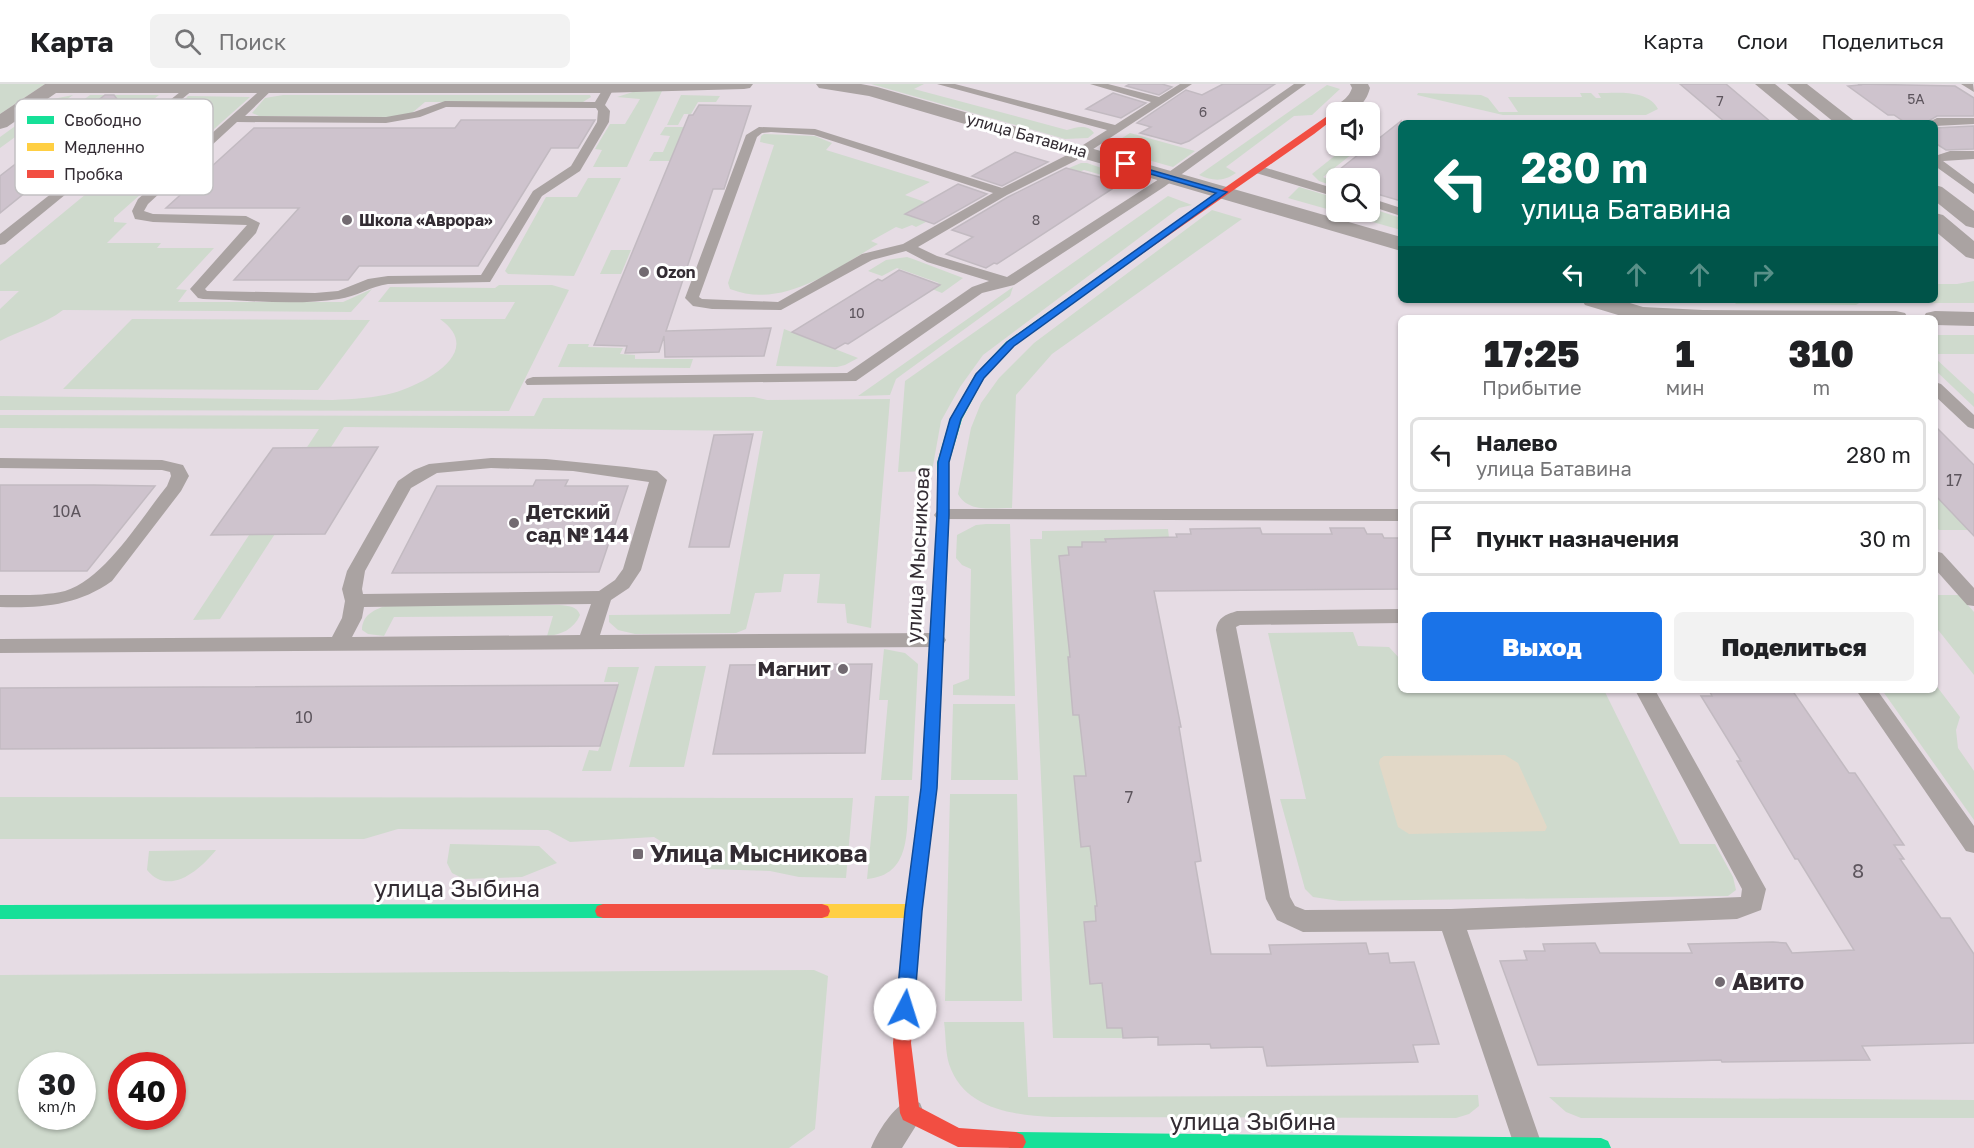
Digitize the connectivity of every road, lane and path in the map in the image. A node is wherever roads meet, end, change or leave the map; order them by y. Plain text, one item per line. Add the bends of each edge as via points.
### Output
1 (744, 84) edge
2 (825, 84) edge
3 (942, 84) edge
4 (1095, 84) edge
5 (1186, 84) edge
6 (1301, 84) edge
7 (1359, 84) edge
8 (1764, 84) edge
9 (1796, 84) edge
10 (1966, 84) edge
11 (846, 85) edge
12 (55, 86) edge
13 (611, 86) edge
14 (182, 87) edge
15 (269, 88) junction
16 (1974, 89) edge
17 (36, 99) edge
18 (168, 99) edge
19 (1161, 101) junction
20 (1354, 102) edge
21 (598, 105) junction
22 (15, 113) edge
23 (234, 119) junction
24 (1810, 120) edge
25 (1842, 120) edge
26 (1938, 121) edge
27 (1974, 121) edge
28 (1326, 122) edge
29 (0, 123) edge
30 (1116, 129) junction
31 (213, 138) edge
32 (1082, 151) junction
33 (1974, 155) edge
34 (1938, 159) edge
35 (1938, 163) edge
36 (1260, 170) junction
37 (1171, 177) junction
38 (1326, 190) edge
39 (1974, 190) edge
40 (1003, 192) junction
41 (1222, 192) junction
42 (1938, 193) edge
43 (54, 195) edge
44 (150, 195) edge
45 (1380, 205) edge
46 (1398, 211) edge
47 (1974, 221) edge
48 (1938, 222) edge
49 (0, 241) edge
50 (1398, 243) edge
51 (908, 247) junction
52 (1974, 252) edge
53 (1010, 282) junction
54 (1602, 303) edge
55 (1636, 315) edge
56 (1938, 318) edge
57 (1974, 318) edge
58 (532, 382) dead end
59 (1938, 390) edge
60 (1974, 424) edge
61 (0, 463) edge
62 (943, 515) junction
63 (1398, 515) edge
64 (1938, 560) edge
65 (603, 597) junction
66 (1974, 600) edge
67 (0, 601) edge
68 (355, 601) junction
69 (1398, 616) edge
70 (936, 640) junction
71 (587, 643) junction
72 (338, 644) junction
73 (0, 646) edge
74 (1646, 693) edge
75 (1868, 693) edge
76 (1974, 844) edge
77 (913, 911) junction
78 (0, 912) edge
79 (1451, 920) junction
80 (910, 1113) junction
81 (1215, 1146) edge
82 (1529, 1147) edge
83 (885, 1148) edge
84 (1601, 1148) edge

1 - 13 street
2 - 11 street, улица Батавина
3 - 30 lane
4 - 19 lane
5 - 19 lane
6 - 37 lane
7 - 20 street, улица Мысникова via 1358,99
8 - 24 street
9 - 25 street
10 - 16 lane
11 - 32 street, улица Батавина
12 - 14 street
12 - 17 street
13 - 15 street
13 - 21 lane
14 - 15 street
14 - 18 lane
15 - 23 lane
19 - 30 lane
21 - 23 lane via 446,104 417,115 386,120
21 - 44 lane via 604,111 603,122 576,168 537,194 485,279 388,280 340,295 315,297 203,295 197,289 254,223 140,216 142,202
22 - 29 street
23 - 31 lane
26 - 27 lane
28 - 36 street, улица Мысникова
30 - 32 lane
32 - 37 street, улица Батавина
32 - 40 lane
33 - 34 lane
35 - 39 lane
36 - 38 lane
36 - 41 street, улица Мысникова
37 - 41 street, улица Батавина
37 - 53 lane
40 - 51 lane
40 - 51 lane via 815,132 759,130 752,135 692,298 712,305 781,306 867,257
41 - 50 street, улица Батавина
41 - 62 street, улица Мысникова via 1011,344 980,377 956,419 944,462
42 - 47 street
43 - 49 lane
45 - 46 lane
48 - 52 street
51 - 53 lane via 932,259
53 - 58 lane via 977,290 851,378
54 - 55 street
56 - 57 street
59 - 60 lane
61 - 67 lane via 162,465 177,469 180,476 105,577 91,588 71,598
62 - 63 lane
62 - 70 street, улица Мысникова
64 - 66 lane
65 - 68 lane
65 - 68 lane via 622,584 632,570 658,480 651,475 580,466 480,464 438,467 415,475 404,485 356,571 351,589
65 - 71 lane
68 - 72 lane via 352,618
69 - 79 lane via 1237,618 1227,623 1226,630 1278,899 1286,913 1303,921
70 - 71 lane
70 - 77 street, улица Мысникова via 929,788
71 - 72 lane
72 - 73 lane
74 - 79 lane via 1754,889 1752,903 1737,909
75 - 76 lane
77 - 78 street, улица Зыбина
77 - 80 street, улица Мысникова via 902,1043
79 - 82 lane
80 - 81 street, улица Зыбина via 958,1137 1038,1144
80 - 83 lane
81 - 82 street, улица Зыбина
82 - 84 street, улица Зыбина

